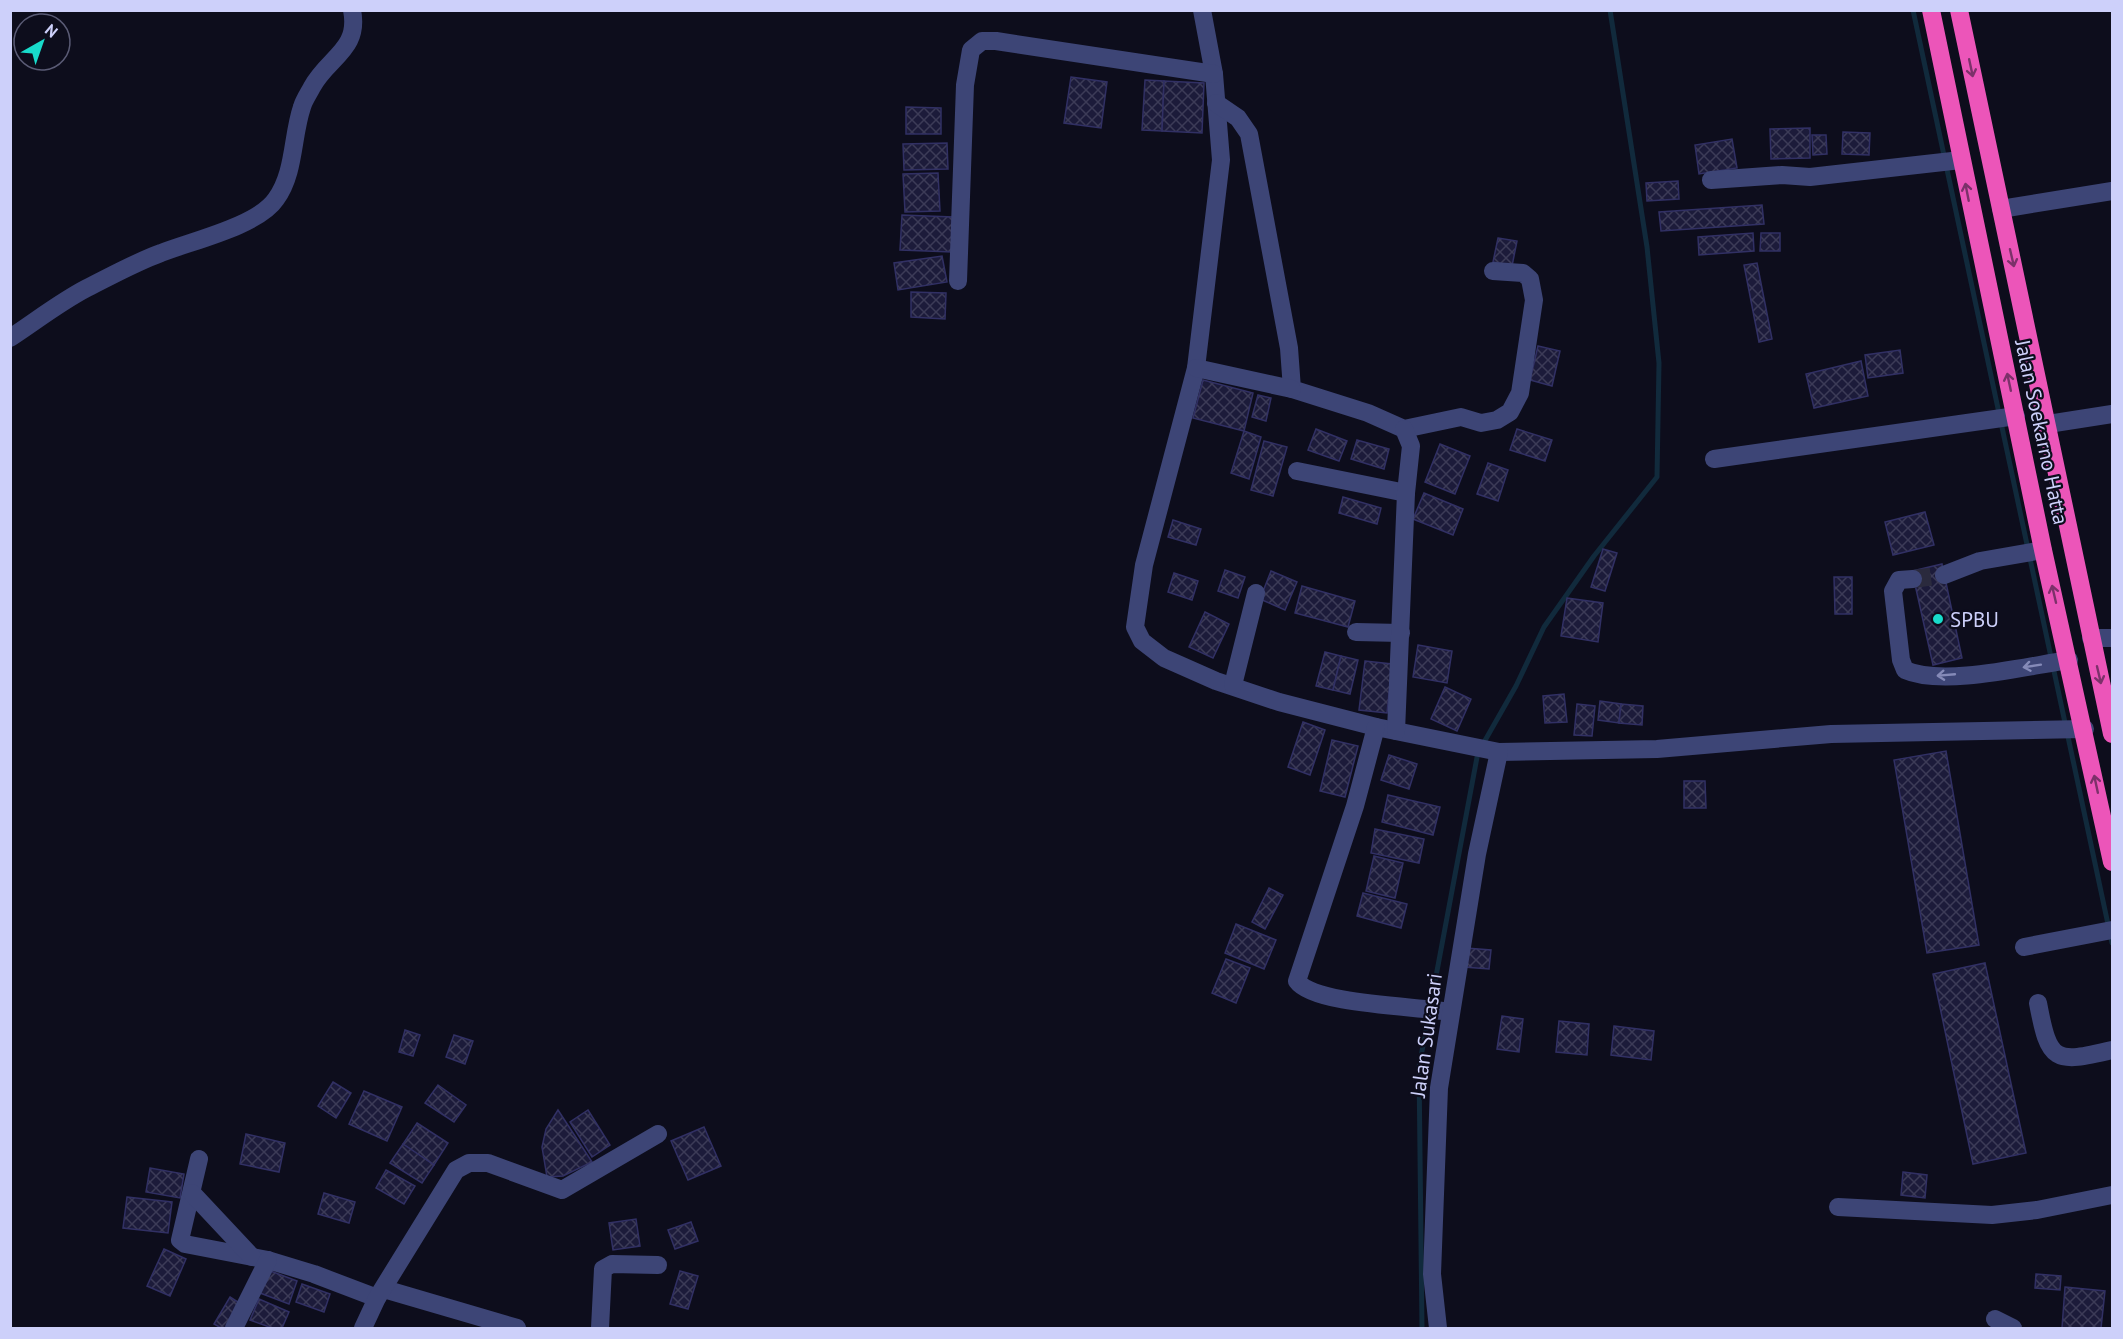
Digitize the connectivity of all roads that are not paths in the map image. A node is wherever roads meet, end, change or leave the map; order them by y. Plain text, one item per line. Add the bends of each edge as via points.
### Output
1 (352, 10) edge
2 (1202, 10) edge
3 (1931, 10) edge
4 (1959, 10) edge
5 (1214, 74) junction
6 (1216, 103) junction
7 (1956, 160) junction
8 (1710, 180) dead end
9 (2112, 191) edge
10 (2001, 209) junction
11 (1493, 271) dead end
12 (958, 281) dead end
13 (10, 338) edge
14 (1196, 368) junction
15 (1292, 389) junction
16 (2112, 414) edge
17 (2011, 417) junction
18 (2048, 424) junction
19 (1404, 429) junction
20 (1714, 459) dead end
21 (1298, 471) dead end
22 (1406, 493) junction
23 (2043, 550) junction
24 (1944, 575) tunnel mouth
25 (1913, 579) tunnel mouth
26 (1256, 593) dead end
27 (1356, 632) dead end
28 (1401, 633) junction
29 (2091, 638) junction
30 (2112, 638) edge
31 (2069, 660) junction
32 (1233, 685) junction
33 (1376, 727) junction
34 (2112, 728) edge
35 (2080, 729) junction
36 (1396, 730) junction
37 (1494, 751) junction
38 (2112, 862) edge
39 (2112, 930) edge
40 (2024, 947) dead end
41 (2038, 1003) dead end
42 (1445, 1011) junction
43 (2112, 1050) edge
44 (658, 1134) dead end
45 (199, 1159) dead end
46 (192, 1194) junction
47 (2107, 1197) edge
48 (1838, 1207) dead end
49 (260, 1259) junction
50 (658, 1265) dead end
51 (381, 1293) junction
52 (1995, 1319) dead end
53 (234, 1329) edge
54 (363, 1329) edge
55 (517, 1329) edge
56 (600, 1329) edge
57 (1438, 1329) edge
58 (2013, 1329) edge

1 - 13 street via 355,25 350,41 318,76 302,107 290,164 276,200 264,211 227,230 159,253 74,295
2 - 5 street
3 - 7 highway, Jalan Soekarno Hatta
4 -> 10 highway, Jalan Soekarno Hatta
5 - 6 street
5 - 12 street via 982,41 971,50 967,66
6 - 14 street via 1221,160
6 - 15 street via 1238,118 1249,134 1289,348
7 - 8 street via 1810,177
17 -> 7 highway, Jalan Soekarno Hatta
9 - 10 street
10 -> 18 highway, Jalan Soekarno Hatta
11 - 19 street via 1522,273 1532,286 1534,300 1524,376 1515,404 1497,420 1482,423 1461,417
14 - 15 street
14 - 32 street via 1144,565 1134,627 1142,641 1164,658
15 - 19 street
16 - 18 street
17 - 20 street
17 - 23 highway, Jalan Soekarno Hatta
18 - 29 highway, Jalan Soekarno Hatta
19 - 22 street via 1411,446
21 - 22 street
22 - 28 street
23 - 24 street via 1980,561
31 -> 23 highway, Jalan Soekarno Hatta
31 -> 25 street via 1925,677 1905,670 1893,591 1899,580
26 - 32 street
27 - 28 street
28 - 36 street
29 - 30 street
29 -> 34 highway, Jalan Soekarno Hatta
31 - 35 highway, Jalan Soekarno Hatta
32 - 33 street via 1279,702
33 - 36 street
33 - 42 street via 1355,806 1297,981 1302,988 1338,999
35 - 37 street via 1831,734 1657,749
38 -> 35 highway, Jalan Soekarno Hatta
36 - 37 street
37 - 42 street, Jalan Sukasari via 1478,854
39 - 40 street
41 - 43 street via 2048,1046 2057,1055 2069,1058
42 - 57 street, Jalan Sukasari via 1432,1274
44 - 51 street via 562,1190 488,1163 469,1162 456,1170
45 - 46 street
46 - 49 street
46 - 49 street via 180,1240 195,1247
47 - 48 street via 1992,1215
49 - 51 street
49 - 53 street
50 - 56 street via 612,1264 603,1269
51 - 54 street
51 - 55 street
52 - 58 street

